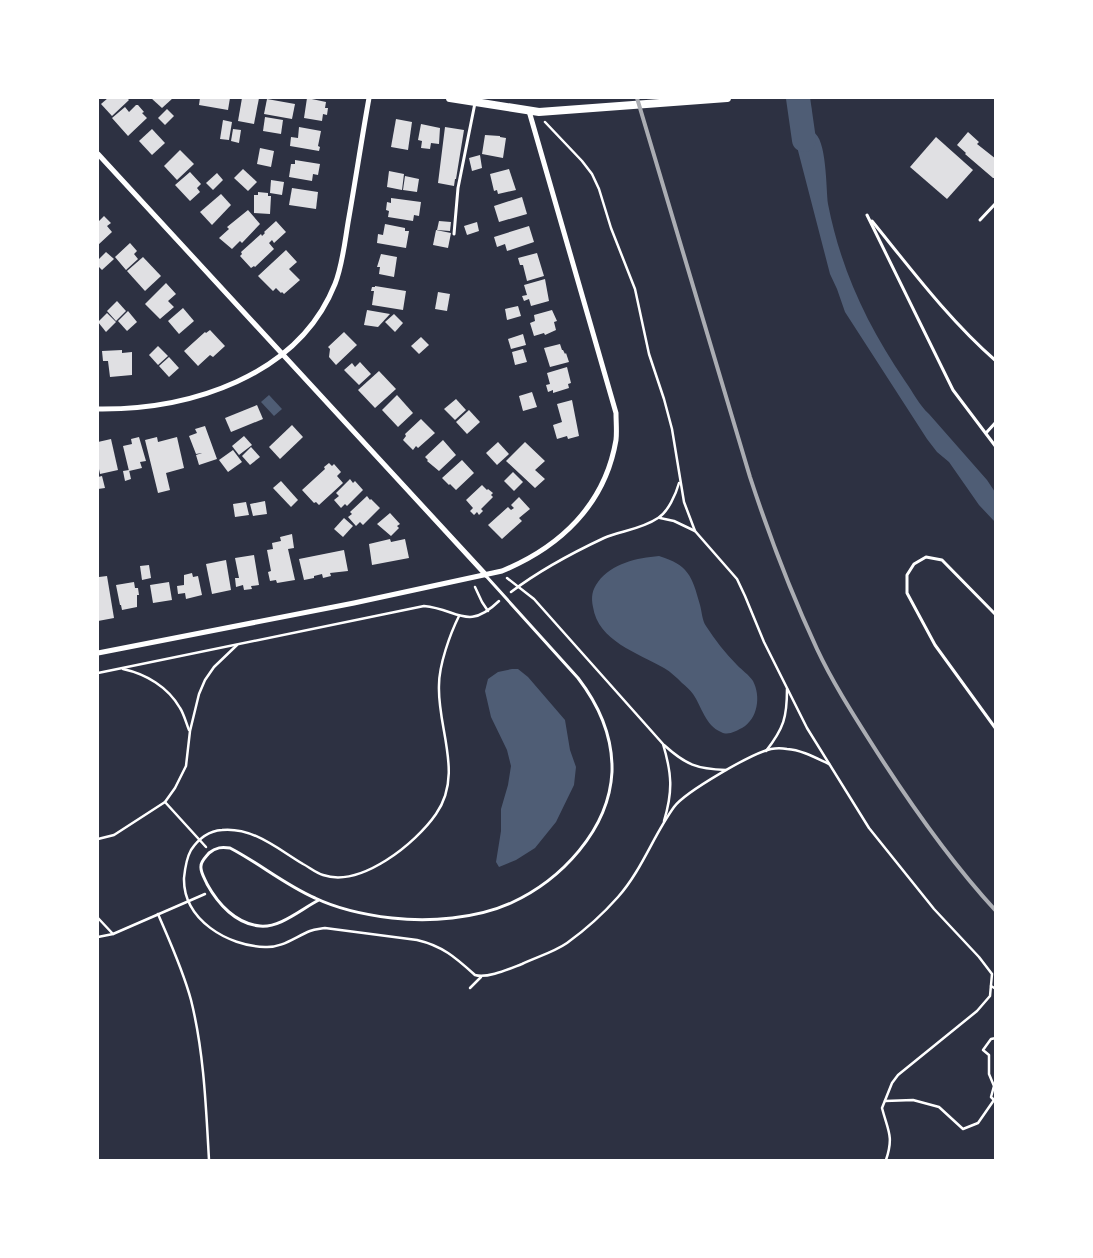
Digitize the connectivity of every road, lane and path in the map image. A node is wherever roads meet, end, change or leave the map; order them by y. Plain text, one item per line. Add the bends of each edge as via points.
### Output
1 (369, 98) edge
2 (450, 98) edge
3 (728, 98) edge
4 (475, 102) junction
5 (529, 111) junction
6 (540, 112) junction
7 (98, 154) edge
8 (996, 203) edge
9 (980, 220) dead end
10 (454, 234) dead end
11 (282, 355) junction
12 (996, 361) edge
13 (98, 409) edge
14 (996, 422) edge
15 (986, 433) junction
16 (996, 447) edge
17 (680, 482) junction
18 (660, 518) junction
19 (695, 532) junction
20 (486, 575) junction
21 (507, 577) dead end
22 (475, 587) dead end
23 (518, 587) junction
24 (511, 592) dead end
25 (499, 601) dead end
26 (488, 611) junction
27 (996, 615) edge
28 (458, 616) junction
29 (238, 644) junction
30 (98, 653) edge
31 (122, 669) junction
32 (98, 673) edge
33 (787, 688) junction
34 (996, 728) edge
35 (190, 731) junction
36 (663, 744) junction
37 (765, 752) junction
38 (829, 764) junction
39 (727, 770) junction
40 (165, 802) junction
41 (663, 825) junction
42 (98, 839) edge
43 (200, 840) junction
44 (210, 852) junction
45 (212, 892) junction
46 (319, 900) junction
47 (189, 901) junction
48 (158, 914) junction
49 (98, 918) edge
50 (113, 934) junction
51 (98, 937) edge
52 (481, 977) junction
53 (991, 986) junction
54 (470, 988) dead end
55 (996, 989) edge
56 (996, 1038) edge
57 (885, 1101) junction
58 (995, 1101) edge
59 (209, 1160) edge
60 (886, 1160) edge

1 - 11 street via 336,283 323,308
2 - 4 street
3 - 6 street
4 - 5 street
4 - 10 lane via 458,188
5 - 6 street
5 - 20 street via 616,413 616,439 611,464 601,488 581,518 545,548 519,564
6 - 17 path via 548,126 592,174 598,189 635,289 649,354 670,421
7 - 11 street
8 - 9 lane
11 - 13 street via 230,385 145,407
11 - 20 street
12 - 15 lane via 925,286 867,215 953,390
14 - 15 lane
15 - 16 lane
17 - 18 path
17 - 19 path
18 - 19 path
18 - 23 path via 605,538 538,572
19 - 33 path via 736,579
20 - 30 street
20 - 46 lane via 578,678 602,717 610,745 612,772 601,814 591,834 576,855 534,891 509,904 474,915 445,919 392,918 359,913
21 - 23 path
22 - 26 path
23 - 24 path
23 - 36 path via 534,599
25 - 26 path
26 - 28 path via 471,618
27 - 34 lane via 942,560 926,557 914,564 908,575 907,593 935,645
28 - 29 path via 424,606
28 - 43 path via 438,684 449,781 437,813 412,841 357,875 334,877 322,875 254,834 240,830 214,830
29 - 31 path
29 - 35 path via 205,680
31 - 32 path
31 - 35 path via 155,681 181,708
33 - 37 path via 782,730
33 - 38 path
35 - 40 path via 186,766
36 - 39 path via 694,766 706,770
36 - 41 path via 672,783
37 - 38 path via 786,748
37 - 39 path
38 - 53 path via 869,828 992,974
39 - 41 path via 675,805
40 - 42 path via 114,835
40 - 43 path
41 - 52 path via 647,856 619,896 580,933 548,953
43 - 44 path
43 - 47 path via 188,854 185,867 184,888
44 - 45 lane via 201,866
44 - 46 lane via 222,847 230,848
45 - 46 lane via 228,912 244,922 260,926 277,924
45 - 47 path
47 - 48 path
47 - 52 path via 206,926 235,943 267,947 325,928 417,940 444,950
48 - 50 path
48 - 59 path via 191,1000 202,1071
49 - 50 path
50 - 51 path
52 - 54 path
53 - 55 path
53 - 57 path via 990,996 977,1011 898,1075
56 - 58 path via 991,1039 983,1050 989,1056 994,1086 991,1097
57 - 58 path via 913,1100 939,1107 963,1129 978,1123
57 - 60 path via 882,1108 891,1146

